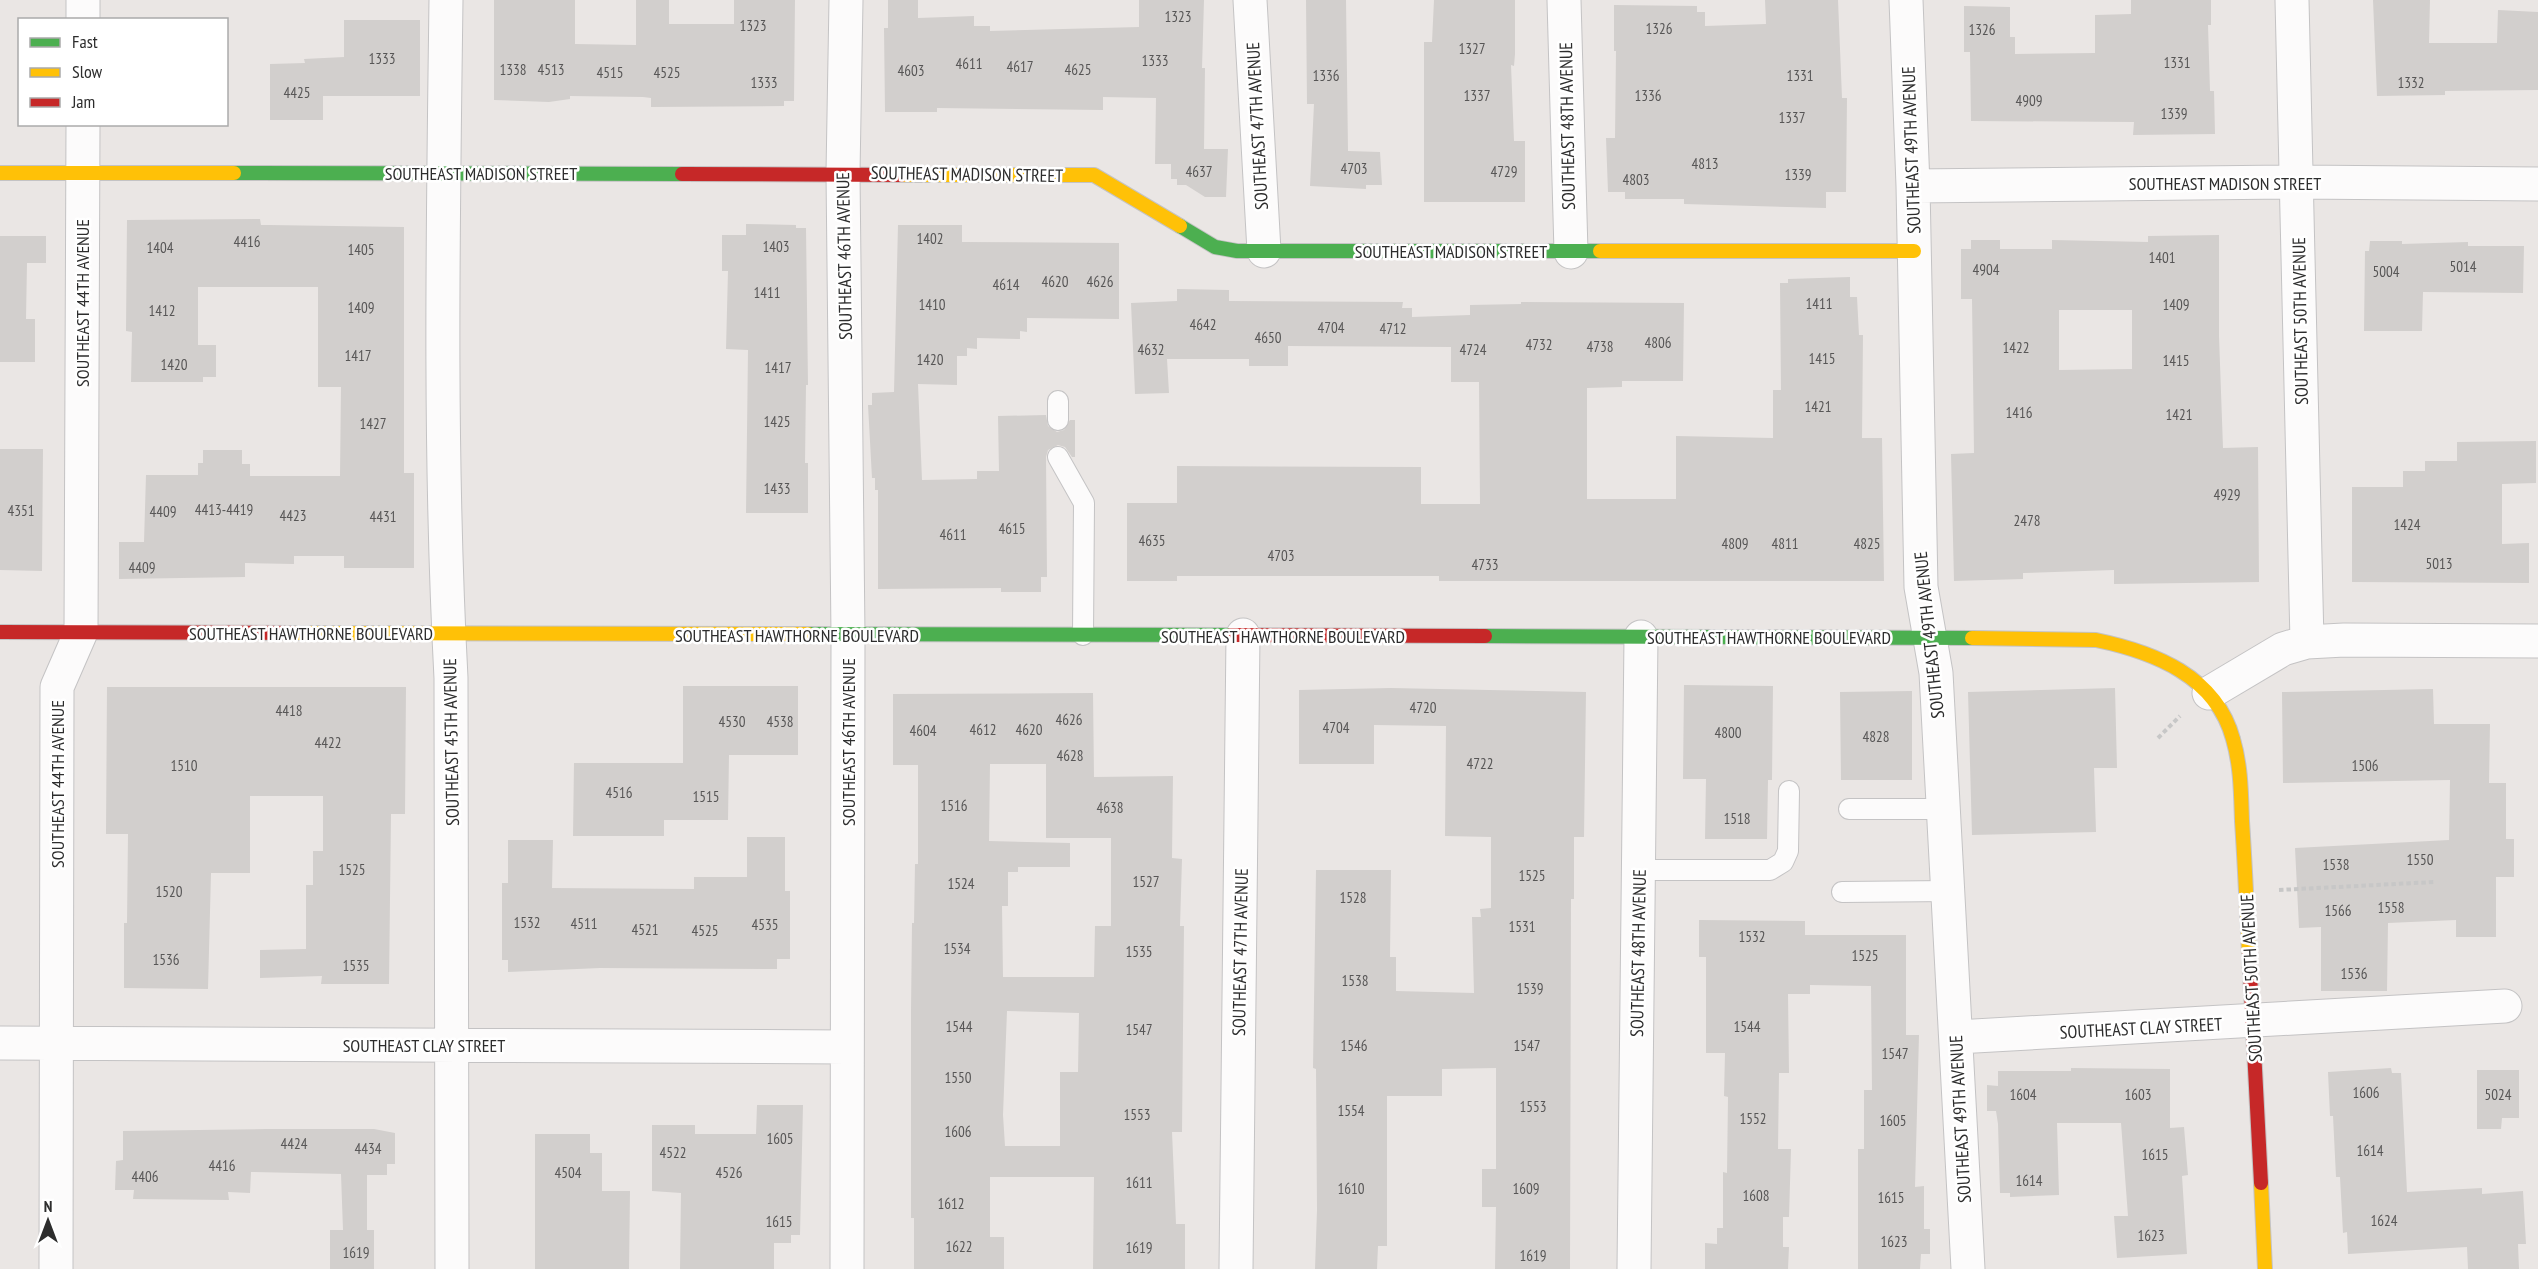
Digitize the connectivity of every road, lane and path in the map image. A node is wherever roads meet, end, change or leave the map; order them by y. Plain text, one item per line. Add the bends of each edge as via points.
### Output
1 (83, 0) edge
2 (446, 0) edge
3 (846, 0) edge
4 (1250, 0) edge
5 (1564, 0) edge
6 (1906, 0) edge
7 (2292, 0) edge
8 (83, 18) edge
9 (83, 126) edge
10 (444, 172) junction
11 (0, 173) edge
12 (843, 173) junction
13 (83, 174) junction
14 (2297, 182) junction
15 (2538, 184) edge
16 (1913, 186) junction
17 (1264, 251) junction
18 (1914, 251) junction
19 (1570, 252) junction
20 (1058, 457) dead end
21 (0, 632) edge
22 (81, 632) junction
23 (449, 634) junction
24 (848, 635) junction
25 (1083, 635) junction
26 (1243, 635) junction
27 (1641, 637) junction
28 (1929, 639) junction
29 (2538, 641) edge
30 (2307, 642) junction
31 (2210, 693) junction
32 (2180, 716) dead end
33 (2158, 738) dead end
34 (1789, 791) dead end
35 (1850, 809) dead end
36 (1944, 809) junction
37 (1639, 870) junction
38 (2434, 882) dead end
39 (1949, 891) junction
40 (2246, 891) junction
41 (1842, 892) dead end
42 (2505, 1006) dead end
43 (2253, 1022) junction
44 (1957, 1037) junction
45 (0, 1043) edge
46 (57, 1043) junction
47 (452, 1045) junction
48 (847, 1047) junction
49 (56, 1269) edge
50 (452, 1269) edge
51 (847, 1269) edge
52 (1236, 1269) edge
53 (1634, 1269) edge
54 (1968, 1269) edge
55 (2265, 1269) edge

1 - 8 street
2 - 10 street, SOUTHEAST 45TH AVENUE
3 - 12 street, SOUTHEAST 46TH AVENUE
4 - 17 street, SOUTHEAST 47TH AVENUE
5 - 19 street, SOUTHEAST 48TH AVENUE
6 - 16 street, SOUTHEAST 49TH AVENUE
7 - 14 street, SOUTHEAST 50TH AVENUE
9 - 13 street, SOUTHEAST 44TH AVENUE
10 - 12 main road, SOUTHEAST MADISON STREET
10 - 13 main road, SOUTHEAST MADISON STREET
10 - 23 street, SOUTHEAST 45TH AVENUE
11 - 13 main road, SOUTHEAST MADISON STREET
12 - 17 main road, SOUTHEAST MADISON STREET via 1094,175 1215,247
12 - 24 street, SOUTHEAST 46TH AVENUE
13 - 22 street, SOUTHEAST 44TH AVENUE
14 - 15 street, SOUTHEAST MADISON STREET
14 - 16 street, SOUTHEAST MADISON STREET
14 - 30 street, SOUTHEAST 50TH AVENUE
16 - 18 street, SOUTHEAST 49TH AVENUE
17 - 19 main road, SOUTHEAST MADISON STREET
18 - 19 main road, SOUTHEAST MADISON STREET
18 - 28 street, SOUTHEAST 49TH AVENUE via 1921,588
20 - 25 lane via 1084,503
21 - 22 main road, SOUTHEAST HAWTHORNE BOULEVARD
22 - 23 main road, SOUTHEAST HAWTHORNE BOULEVARD
22 - 46 street, SOUTHEAST 44TH AVENUE via 57,687
23 - 24 main road, SOUTHEAST HAWTHORNE BOULEVARD
23 - 47 street, SOUTHEAST 45TH AVENUE
24 - 25 main road, SOUTHEAST HAWTHORNE BOULEVARD
24 - 48 street, SOUTHEAST 46TH AVENUE
25 - 26 main road, SOUTHEAST HAWTHORNE BOULEVARD
26 - 27 main road, SOUTHEAST HAWTHORNE BOULEVARD
26 - 52 street, SOUTHEAST 47TH AVENUE
27 - 28 main road, SOUTHEAST HAWTHORNE BOULEVARD
27 - 37 street, SOUTHEAST 48TH AVENUE
28 - 31 main road, SOUTHEAST HAWTHORNE BOULEVARD via 2106,642 2128,646 2163,658
28 - 36 street, SOUTHEAST 49TH AVENUE via 1936,673
29 - 30 street
30 - 31 street via 2283,649
31 - 40 main road, SOUTHEAST 50TH AVENUE via 2226,719 2235,746
32 - 33 path
34 - 37 lane via 1788,851 1783,862 1770,870
35 - 36 lane
36 - 39 street, SOUTHEAST 49TH AVENUE
37 - 53 street, SOUTHEAST 48TH AVENUE
38 - 40 path
39 - 41 lane
39 - 44 street, SOUTHEAST 49TH AVENUE
40 - 43 main road, SOUTHEAST 50TH AVENUE
42 - 43 street, SOUTHEAST CLAY STREET
43 - 44 street, SOUTHEAST CLAY STREET
43 - 55 main road, SOUTHEAST 50TH AVENUE
44 - 54 street, SOUTHEAST 49TH AVENUE
45 - 46 street, SOUTHEAST CLAY STREET
46 - 47 street, SOUTHEAST CLAY STREET
46 - 49 street, SOUTHEAST 44TH AVENUE
47 - 48 street, SOUTHEAST CLAY STREET
47 - 50 street, SOUTHEAST 45TH AVENUE
48 - 51 street, SOUTHEAST 46TH AVENUE

